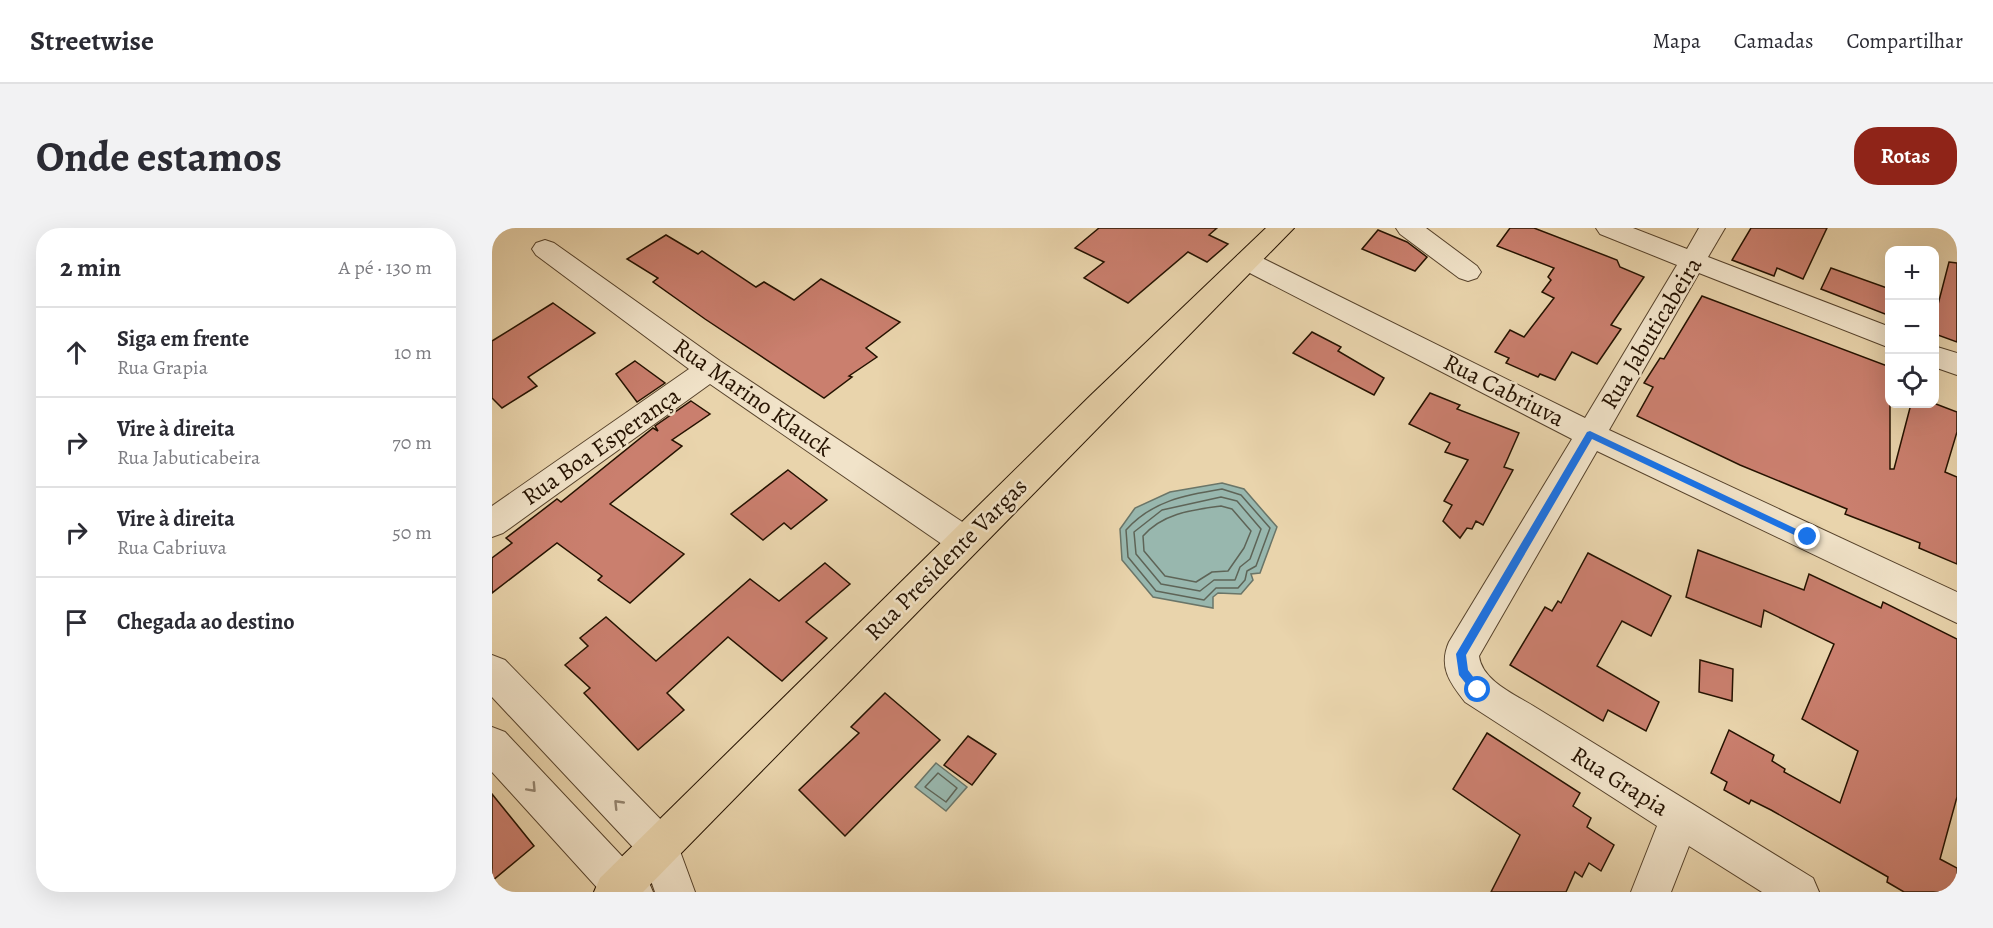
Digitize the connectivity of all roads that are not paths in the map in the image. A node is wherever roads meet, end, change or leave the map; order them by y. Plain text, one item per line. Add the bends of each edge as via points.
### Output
1 (1281, 228) edge
2 (1409, 228) edge
3 (1609, 228) edge
4 (1712, 228) edge
5 (545, 249) dead end
6 (1247, 261) junction
7 (1694, 261) junction
8 (1468, 272) dead end
9 (1885, 336) edge
10 (1939, 357) edge
11 (1957, 364) edge
12 (710, 369) junction
13 (1590, 434) junction
14 (492, 523) edge
15 (964, 541) junction
16 (1957, 608) edge
17 (1461, 654) joint
18 (492, 672) edge
19 (492, 745) edge
20 (1680, 819) junction
21 (659, 846) junction
22 (622, 890) edge
23 (675, 892) edge
24 (1651, 892) edge
25 (1799, 892) edge

1 - 6 main road, Rua Presidente Vargas
2 - 8 street
3 - 7 street
4 - 7 street, Rua Jabuticabeira
5 - 12 street, Rua Marino Klauck
6 - 13 street, Rua Cabriuva
6 - 15 main road, Rua Presidente Vargas
7 - 9 street
7 - 13 street, Rua Jabuticabeira
10 - 11 street
12 - 14 street, Rua Boa Esperança
12 - 15 street, Rua Marino Klauck
13 - 16 street, Rua Cabriuva
13 - 17 street, Rua Jabuticabeira
15 - 21 main road, Rua Presidente Vargas
17 - 20 street, Rua Grapia via 1463,672 1478,690
21 -> 18 street
19 -> 22 street
20 - 24 street
20 - 25 street, Rua Grapia
21 - 22 main road, Rua Presidente Vargas
21 - 23 street

